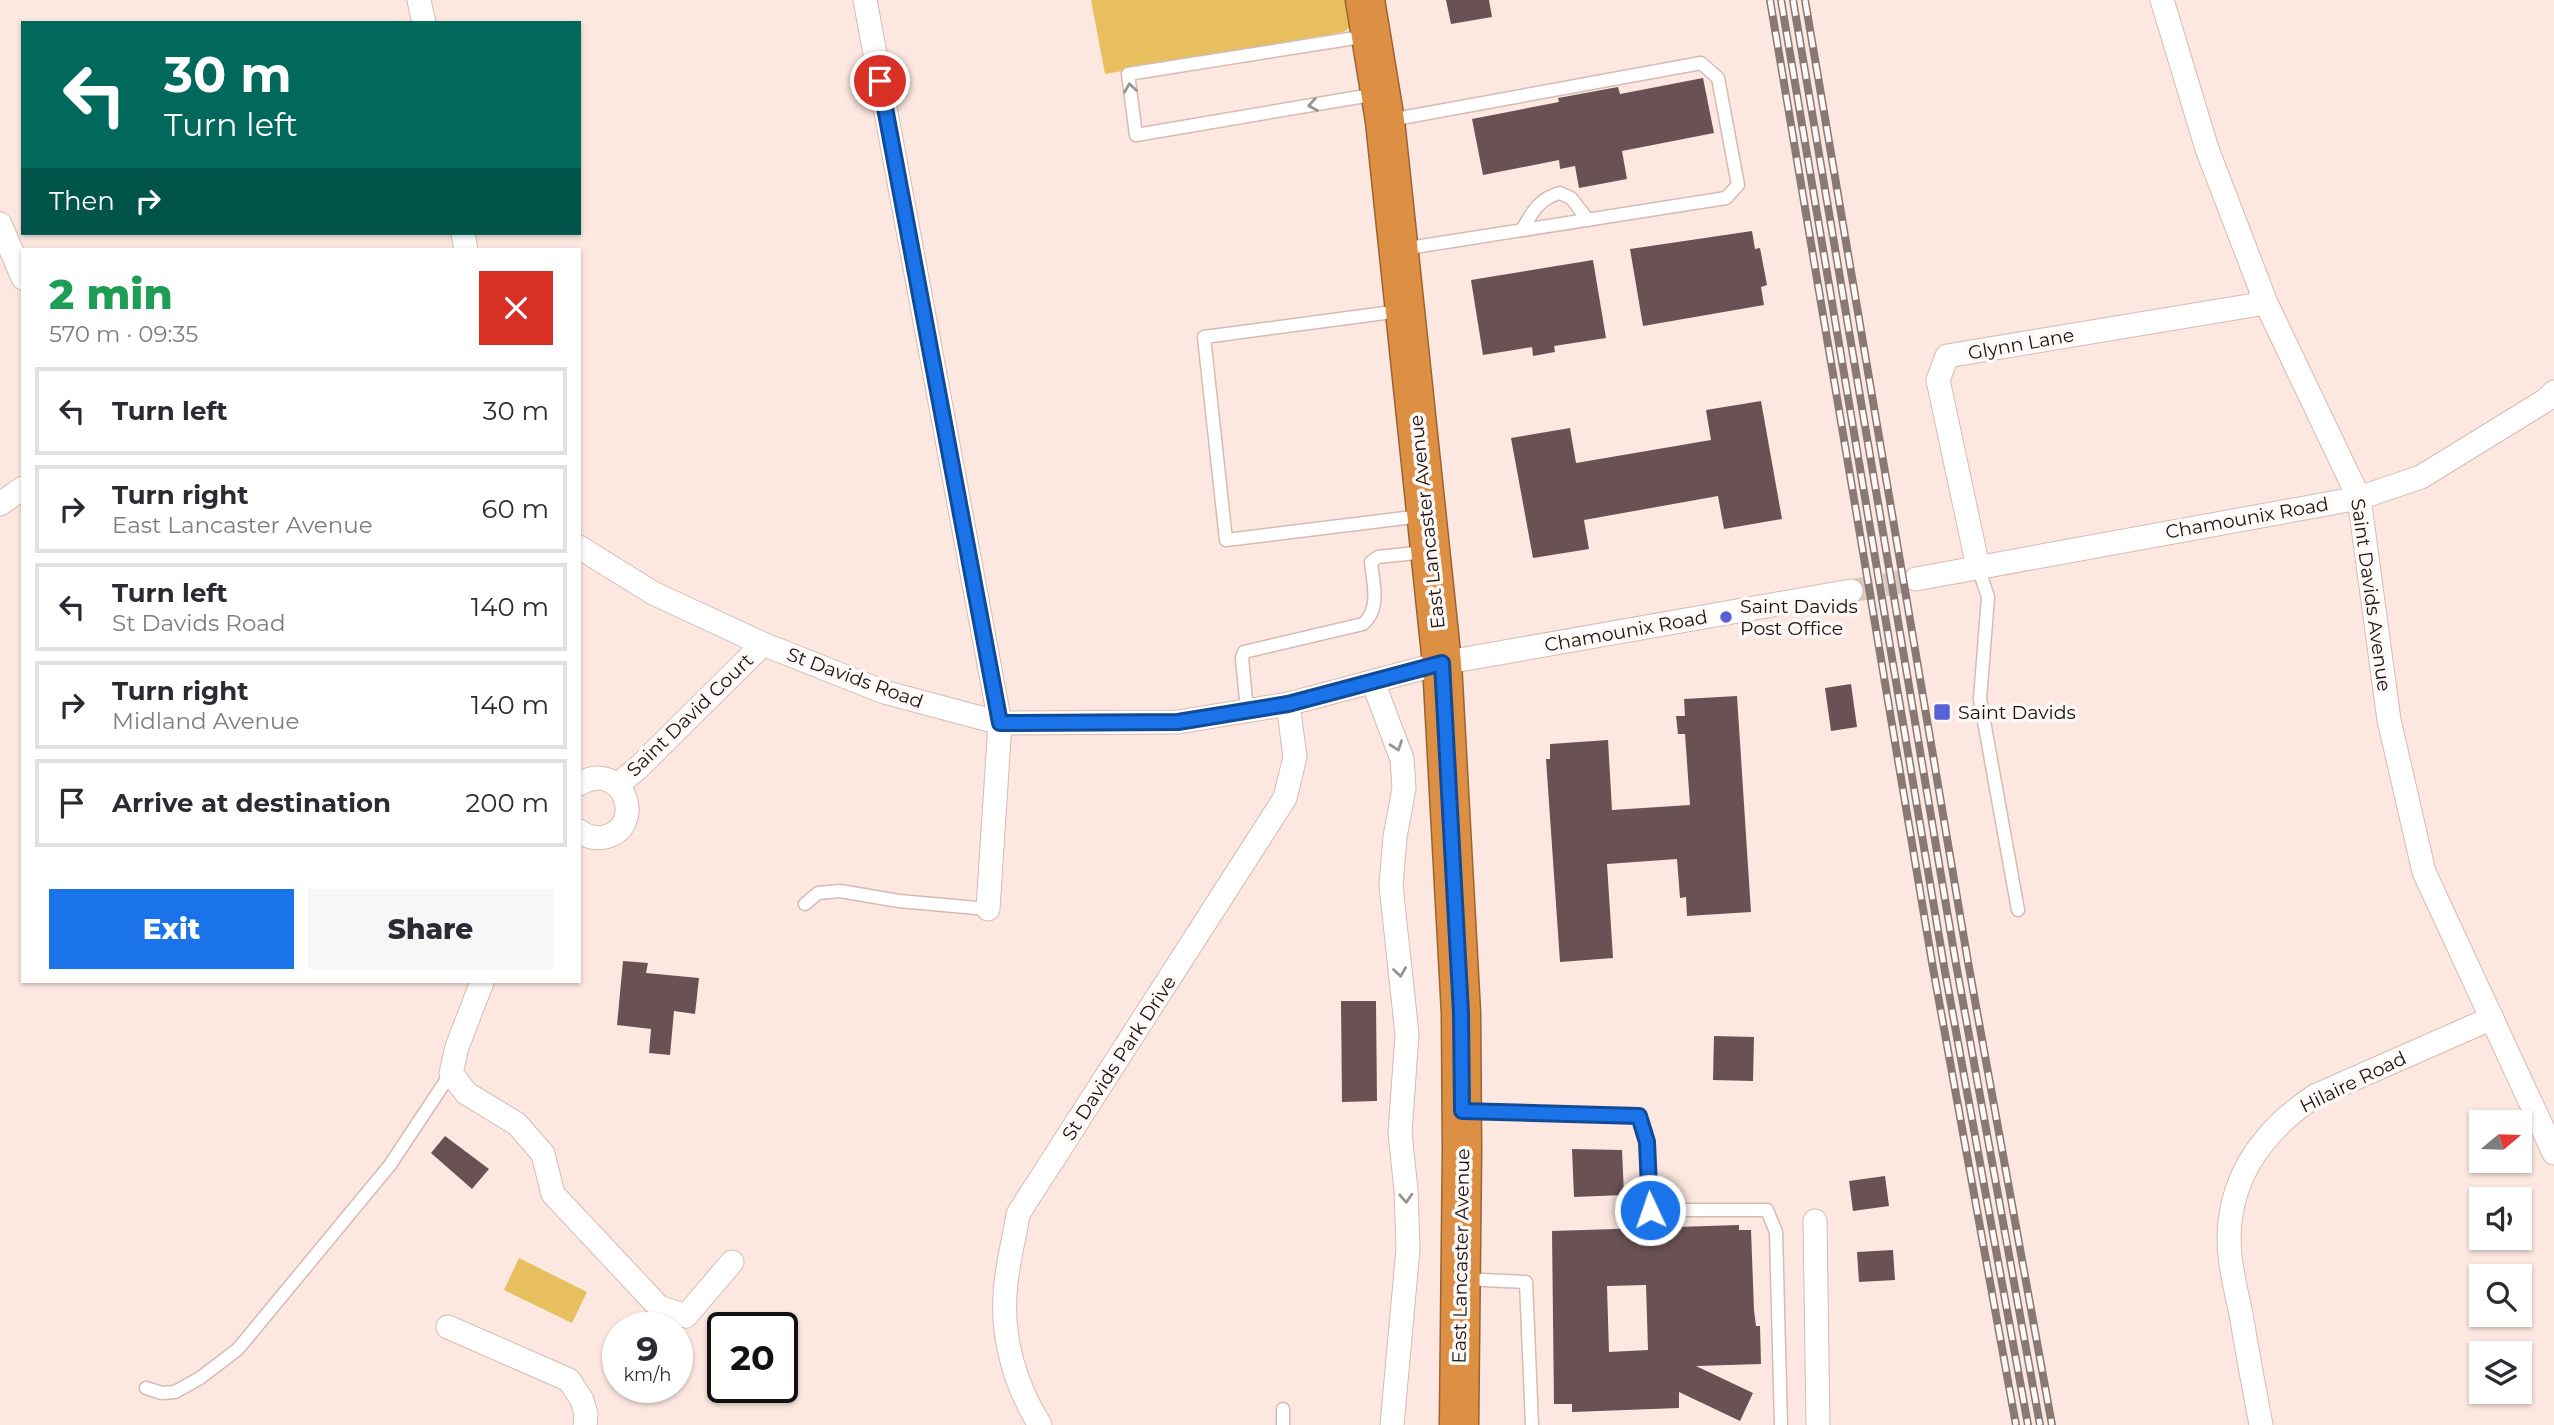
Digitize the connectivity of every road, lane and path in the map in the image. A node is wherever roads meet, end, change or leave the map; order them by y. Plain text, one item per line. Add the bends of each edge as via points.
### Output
1 (419, 0) edge
2 (865, 0) edge
3 (2162, 0) edge
4 (1368, 18) edge
5 (424, 21) edge
6 (1382, 107) junction
7 (1588, 220) junction
8 (0, 224) edge
9 (1522, 230) junction
10 (1398, 249) junction
11 (21, 273) edge
12 (2266, 303) junction
13 (1404, 310) junction
14 (2554, 392) edge
15 (21, 489) edge
16 (2359, 498) junction
17 (0, 504) edge
18 (1428, 534) junction
19 (581, 548) edge
20 (1978, 567) junction
21 (1916, 579) tunnel mouth
22 (1852, 591) tunnel mouth
23 (762, 644) junction
24 (1442, 663) junction
25 (1373, 682) junction
26 (1288, 704) junction
27 (1247, 711) junction
28 (1000, 723) junction
29 (581, 783) edge
30 (617, 786) junction
31 (581, 832) edge
32 (805, 904) dead end
33 (988, 909) joint
34 (2018, 910) dead end
35 (482, 983) edge
36 (2492, 1018) junction
37 (451, 1073) junction
38 (1462, 1111) junction
39 (2554, 1153) edge
40 (1815, 1221) dead end
41 (732, 1262) dead end
42 (1460, 1279) junction
43 (448, 1327) dead end
44 (146, 1388) dead end
45 (1283, 1409) dead end
46 (584, 1425) edge
47 (1040, 1425) edge
48 (1283, 1425) edge
49 (1392, 1425) edge
50 (1459, 1425) edge
51 (1532, 1425) edge
52 (1781, 1425) edge
53 (1818, 1425) edge
54 (2261, 1425) edge

1 - 5 street
2 - 28 street
3 - 12 street, Saint Davids Avenue via 2207,149
4 - 6 highway, East Lancaster Avenue
6 -> 4 lane via 1136,135 1128,74
6 - 7 lane via 1701,63 1718,78 1738,184 1726,198
6 - 10 highway, East Lancaster Avenue
7 - 9 lane
7 - 9 lane via 1571,198 1560,193 1547,196
8 - 11 street
9 - 10 lane
10 - 13 highway, East Lancaster Avenue
12 - 16 street, Saint Davids Avenue
12 - 20 street, Glynn Lane via 1947,356 1938,380
13 - 18 highway, East Lancaster Avenue
13 - 18 lane via 1204,337 1226,540
14 - 16 street, Chamounix Road via 2421,477
15 - 17 street
16 - 20 street, Chamounix Road
16 - 36 street, Saint Davids Avenue via 2389,720 2424,872
18 - 24 highway, East Lancaster Avenue
18 - 27 lane via 1371,562 1374,609 1363,624 1244,652
19 - 23 street, St Davids Road via 653,593
20 - 21 street, Chamounix Road
20 - 34 lane via 1988,597 1980,699
22 - 24 street, Chamounix Road
23 - 28 street, St Davids Road via 884,692
23 - 30 street, Saint David Court
24 - 25 street, St Davids Road
24 - 38 highway, East Lancaster Avenue
25 - 26 street, St Davids Road
25 -> 49 street via 1402,759 1404,788 1391,886 1407,1034 1400,1133 1408,1249
26 - 27 street, St Davids Road
26 - 47 street, St Davids Park Drive via 1295,757 1285,798 1018,1214 1004,1295 1006,1331 1014,1368
27 - 28 street, St Davids Road via 1178,722
28 - 33 street
29 - 30 street, Saint David Court via 595,778
30 - 31 street, Saint David Court via 627,803 620,828 596,838
32 - 33 lane via 818,893 840,891
35 - 37 street
36 - 39 street, Saint Davids Avenue
36 - 54 street, Hilaire Road via 2315,1096 2292,1111 2249,1164 2235,1192 2230,1256
37 - 41 street via 466,1093 517,1124 543,1154 553,1194 659,1307 686,1316
37 - 44 lane via 390,1165 238,1349 175,1392
38 - 42 highway, East Lancaster Avenue
38 - 52 lane via 1639,1116 1647,1142 1650,1210 1767,1210 1776,1232
40 - 53 street
42 - 50 highway, East Lancaster Avenue
42 - 51 lane via 1526,1282
43 - 46 street via 569,1380 582,1400
45 - 48 lane

